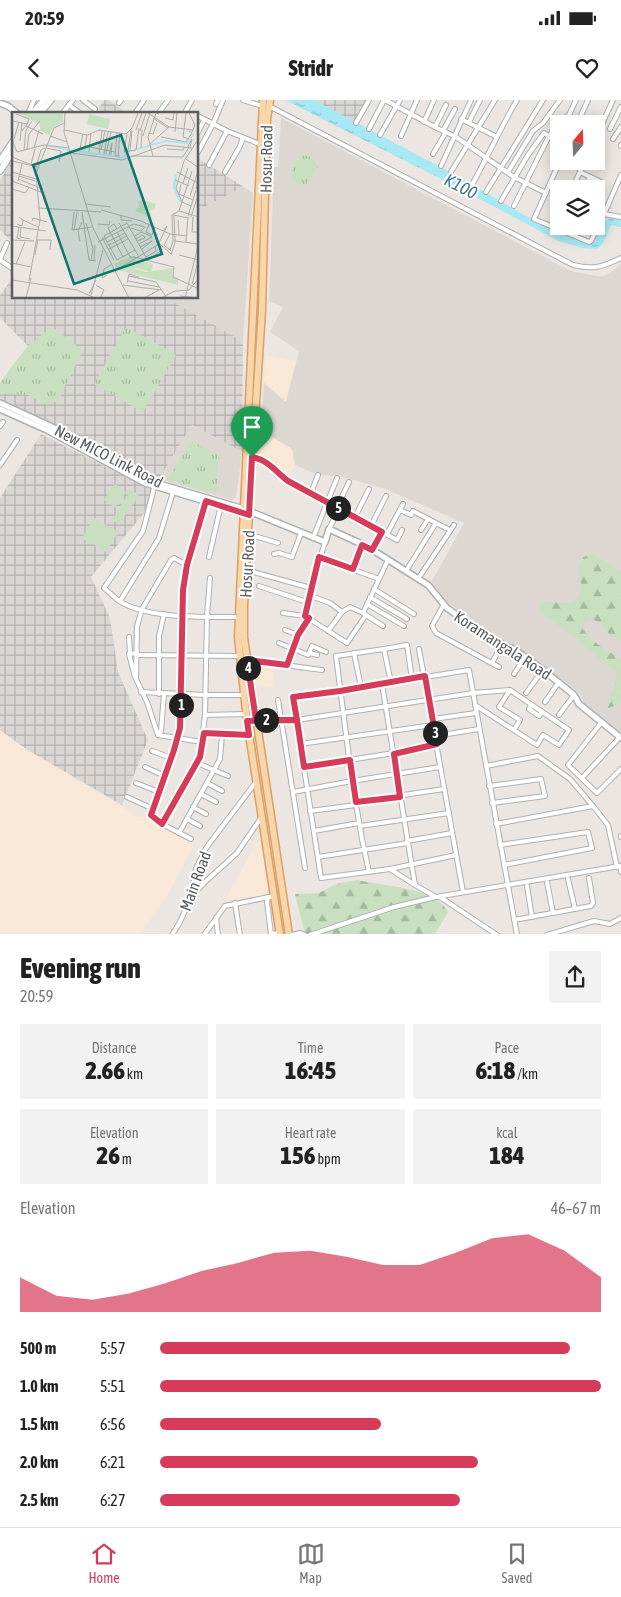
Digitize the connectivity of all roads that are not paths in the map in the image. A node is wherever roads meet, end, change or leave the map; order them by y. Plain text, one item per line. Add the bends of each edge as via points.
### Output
1 (34, 100) edge
2 (44, 100) edge
3 (50, 100) edge
4 (73, 100) edge
5 (83, 100) edge
6 (144, 100) edge
7 (168, 100) edge
8 (192, 100) edge
9 (223, 100) edge
10 (243, 100) edge
11 (369, 100) edge
12 (385, 100) edge
13 (400, 100) edge
14 (417, 100) edge
15 (434, 100) edge
16 (470, 100) edge
17 (480, 100) edge
18 (495, 100) edge
19 (517, 100) edge
20 (543, 100) edge
21 (560, 100) edge
22 (576, 100) edge
23 (588, 100) edge
24 (613, 100) edge
25 (0, 103) edge
26 (266, 103) edge
27 (69, 105) junction
28 (446, 105) dead end
29 (621, 106) edge
30 (397, 107) junction
31 (95, 109) dead end
32 (455, 109) dead end
33 (16, 112) edge
34 (29, 112) edge
35 (34, 112) edge
36 (41, 112) edge
37 (64, 112) edge
38 (78, 112) edge
39 (136, 112) dead end
40 (159, 112) edge
41 (185, 112) edge
42 (410, 115) junction
43 (582, 115) edge
44 (199, 117) edge
45 (605, 117) edge
46 (461, 119) junction
47 (204, 120) junction
48 (424, 122) junction
49 (469, 122) junction
50 (356, 123) dead end
51 (213, 124) junction
52 (478, 127) junction
53 (621, 127) edge
54 (434, 128) junction
55 (369, 129) dead end
56 (610, 129) dead end
57 (199, 130) edge
58 (227, 131) junction
59 (445, 131) junction
60 (380, 135) dead end
61 (401, 136) dead end
62 (454, 136) junction
63 (549, 136) junction
64 (497, 137) junction
65 (243, 138) junction
66 (614, 139) dead end
67 (12, 143) edge
68 (468, 144) junction
69 (262, 145) junction
70 (199, 150) edge
71 (433, 154) dead end
72 (4, 155) edge
73 (487, 158) junction
74 (0, 161) edge
75 (209, 165) dead end
76 (441, 166) dead end
77 (500, 168) junction
78 (556, 170) edge
79 (0, 171) edge
80 (225, 172) dead end
81 (451, 172) dead end
82 (508, 172) junction
83 (580, 172) joint
84 (621, 175) edge
85 (590, 176) junction
86 (514, 177) junction
87 (576, 180) edge
88 (588, 180) edge
89 (597, 180) edge
90 (525, 182) junction
91 (472, 183) dead end
92 (486, 192) dead end
93 (546, 193) junction
94 (500, 201) dead end
95 (514, 206) dead end
96 (605, 211) edge
97 (605, 214) edge
98 (621, 217) edge
99 (550, 225) edge
100 (575, 235) edge
101 (594, 235) edge
102 (7, 242) dead end
103 (621, 258) edge
104 (0, 260) edge
105 (12, 268) edge
106 (0, 402) edge
107 (0, 409) edge
108 (17, 440) dead end
109 (252, 457) junction
110 (0, 465) edge
111 (318, 474) dead end
112 (338, 478) dead end
113 (349, 482) dead end
114 (155, 485) junction
115 (369, 489) dead end
116 (174, 490) junction
117 (311, 494) junction
118 (386, 496) dead end
119 (206, 501) junction
120 (327, 501) junction
121 (404, 504) dead end
122 (221, 505) junction
123 (338, 508) junction
124 (400, 510) junction
125 (246, 512) junction
126 (356, 517) junction
127 (428, 518) junction
128 (436, 523) junction
129 (454, 525) dead end
130 (371, 526) junction
131 (329, 529) junction
132 (402, 530) dead end
133 (420, 530) dead end
134 (450, 530) junction
135 (301, 533) junction
136 (385, 533) junction
137 (248, 534) junction
138 (313, 538) junction
139 (325, 542) junction
140 (278, 543) dead end
141 (362, 545) junction
142 (372, 550) junction
143 (274, 554) dead end
144 (209, 557) dead end
145 (319, 557) junction
146 (388, 560) junction
147 (187, 565) junction
148 (353, 569) junction
149 (246, 570) junction
150 (406, 572) junction
151 (210, 578) dead end
152 (379, 579) junction
153 (418, 579) junction
154 (259, 586) dead end
155 (310, 588) junction
156 (374, 589) junction
157 (311, 596) junction
158 (370, 597) junction
159 (120, 601) junction
160 (307, 602) junction
161 (367, 604) junction
162 (444, 604) junction
163 (142, 609) junction
164 (283, 612) dead end
165 (342, 612) junction
166 (164, 614) junction
167 (364, 614) junction
168 (414, 614) dead end
169 (183, 615) junction
170 (207, 616) junction
171 (238, 617) junction
172 (307, 617) junction
173 (407, 619) dead end
174 (383, 626) dead end
175 (404, 626) dead end
176 (285, 630) dead end
177 (328, 631) junction
178 (298, 635) junction
179 (129, 637) dead end
180 (279, 643) dead end
181 (502, 644) junction
182 (384, 648) junction
183 (293, 649) junction
184 (418, 649) dead end
185 (309, 652) junction
186 (326, 652) dead end
187 (354, 653) junction
188 (130, 654) junction
189 (137, 654) junction
190 (160, 655) junction
191 (181, 655) junction
192 (207, 656) junction
193 (240, 656) junction
194 (317, 656) dead end
195 (525, 657) junction
196 (247, 660) junction
197 (492, 663) junction
198 (287, 665) junction
199 (499, 666) dead end
200 (322, 670) dead end
201 (544, 670) junction
202 (514, 674) dead end
203 (425, 676) junction
204 (136, 679) junction
205 (412, 679) junction
206 (559, 682) junction
207 (391, 683) junction
208 (382, 684) junction
209 (361, 687) junction
210 (510, 690) junction
211 (340, 691) junction
212 (141, 692) junction
213 (473, 693) junction
214 (526, 693) dead end
215 (162, 694) junction
216 (181, 694) junction
217 (206, 695) junction
218 (244, 695) junction
219 (574, 695) junction
220 (429, 699) junction
221 (278, 700) dead end
222 (545, 702) dead end
223 (475, 705) junction
224 (386, 706) junction
225 (343, 713) junction
226 (476, 713) junction
227 (205, 715) junction
228 (559, 715) dead end
229 (246, 718) junction
230 (432, 719) junction
231 (256, 720) junction
232 (281, 720) junction
233 (297, 720) junction
234 (601, 723) junction
235 (434, 724) junction
236 (479, 729) junction
237 (514, 730) junction
238 (390, 731) junction
239 (204, 733) junction
240 (222, 734) junction
241 (158, 735) junction
242 (249, 735) junction
243 (435, 736) junction
244 (620, 737) edge
245 (178, 738) junction
246 (347, 738) junction
247 (202, 742) junction
248 (300, 744) junction
249 (437, 744) junction
250 (152, 751) dead end
251 (394, 754) junction
252 (172, 758) junction
253 (350, 760) junction
254 (197, 764) junction
255 (486, 766) junction
256 (304, 767) junction
257 (440, 767) junction
258 (145, 768) dead end
259 (621, 769) edge
260 (214, 770) junction
261 (617, 773) junction
262 (397, 774) junction
263 (165, 776) junction
264 (228, 776) dead end
265 (621, 777) edge
266 (582, 778) junction
267 (352, 781) junction
268 (256, 782) junction
269 (136, 783) dead end
270 (207, 783) junction
271 (489, 786) junction
272 (444, 789) junction
273 (307, 790) junction
274 (222, 791) dead end
275 (159, 792) junction
276 (293, 792) junction
277 (201, 794) junction
278 (127, 797) dead end
279 (400, 797) junction
280 (216, 802) dead end
281 (356, 803) junction
282 (492, 803) junction
283 (593, 806) junction
284 (194, 807) junction
285 (153, 809) junction
286 (310, 811) junction
287 (449, 813) junction
288 (206, 814) dead end
289 (262, 816) junction
290 (186, 819) junction
291 (404, 820) junction
292 (162, 824) junction
293 (496, 824) junction
294 (360, 825) junction
295 (200, 826) dead end
296 (314, 831) junction
297 (179, 833) junction
298 (452, 833) junction
299 (191, 839) dead end
300 (407, 842) junction
301 (500, 845) junction
302 (364, 850) junction
303 (456, 855) junction
304 (318, 856) junction
305 (412, 865) junction
306 (504, 865) junction
307 (618, 867) junction
308 (305, 868) dead end
309 (390, 869) junction
310 (369, 872) junction
311 (621, 872) edge
312 (588, 878) dead end
313 (568, 879) dead end
314 (547, 882) dead end
315 (416, 885) junction
316 (508, 885) junction
317 (527, 886) dead end
318 (463, 892) junction
319 (191, 897) junction
320 (271, 897) junction
321 (438, 897) junction
322 (234, 903) junction
323 (283, 904) junction
324 (275, 905) junction
325 (574, 909) junction
326 (553, 913) junction
327 (532, 917) junction
328 (216, 918) junction
329 (621, 918) edge
330 (514, 920) junction
331 (172, 934) edge
332 (204, 934) edge
333 (218, 934) edge
334 (240, 934) edge
335 (271, 934) edge
336 (280, 934) edge
337 (290, 934) edge
338 (306, 934) edge
339 (310, 934) edge
340 (497, 934) edge
341 (517, 934) edge
342 (547, 934) edge

1 - 34 street
2 - 35 main road
3 - 36 main road
4 - 27 street
5 - 31 street
6 - 39 street
7 - 40 street
8 - 41 street
9 - 51 street
10 - 26 street
11 - 50 street
12 - 30 street
12 - 55 street
13 - 30 street
14 - 42 street
15 - 48 street
16 - 46 street
17 - 49 street
18 - 52 street
19 - 64 street
20 - 77 street
21 - 82 street via 533,132
22 - 63 street via 569,115
23 - 43 street
24 - 45 street
25 - 33 street
26 - 69 main road, Hosur Road
26 - 103 street via 573,265 588,269 603,267
26 - 109 main road, Hosur Road via 262,310
27 - 37 street
27 - 38 street
28 - 54 street
29 - 56 street
30 - 42 street
30 - 60 street
32 - 59 street
42 - 48 street
42 - 61 street
44 - 47 street
46 - 49 street
46 - 62 street
47 - 51 street
47 - 57 street
48 - 54 street
49 - 52 street
51 - 58 street
51 - 70 street
52 - 64 street
52 - 68 street
53 - 66 street
54 - 59 street
58 - 65 street
58 - 75 street
59 - 62 street
59 - 71 street
62 - 68 street
62 - 76 street
63 - 86 street via 544,133 539,138
63 - 90 street
64 - 73 street
65 - 69 street
65 - 80 street
67 - 72 main road
68 - 73 street
68 - 81 street
69 - 125 main road, Hosur Road
72 - 74 main road
72 - 79 main road
73 - 77 street
73 - 91 street
77 - 82 street
77 - 92 street
78 - 93 street
82 - 86 street
83 - 85 street
83 - 87 street
84 - 96 street
85 - 88 street
85 - 89 street
86 - 90 street
86 - 94 street
90 - 93 street
90 - 95 street
93 - 99 street via 534,219
97 - 98 street
100 - 101 street via 589,242
102 - 104 street
104 - 105 street
106 - 114 street, New MICO Link Road
107 - 114 street, New MICO Link Road
108 - 110 street
109 - 117 street via 267,462 275,472
109 - 125 main road, Hosur Road
111 - 117 street
112 - 120 street
113 - 123 street
114 - 116 street, New MICO Link Road
114 - 159 street via 143,531 104,588
115 - 126 street
116 - 119 street, New MICO Link Road
116 - 125 street, New MICO Link Road
116 - 159 street via 159,538
117 - 120 street
118 - 130 street
119 - 122 street, New MICO Link Road
119 - 147 street
120 - 123 street
120 - 138 street
121 - 124 street
122 - 125 street, New MICO Link Road
122 - 144 street
123 - 126 street
123 - 131 street
124 - 127 street via 411,515 413,511
124 - 136 street
125 - 135 street
125 - 137 main road, Hosur Road
125 - 171 main road, Hosur Road
126 - 130 street
127 - 128 street
127 - 133 street
128 - 134 street
128 - 150 street
129 - 134 street
130 - 136 street
131 - 139 street
131 - 141 street, Koramangala Road
132 - 136 street via 397,540
134 - 153 street
135 - 138 street
135 - 143 street via 292,557
136 - 142 street
137 - 140 street
137 - 149 main road, Hosur Road
138 - 139 street
139 - 145 street
141 - 142 street, Koramangala Road
141 - 148 street
142 - 146 street, Koramangala Road
145 - 148 street
145 - 155 street
146 - 150 street, Koramangala Road
146 - 152 street
147 - 163 street via 174,558 171,560
147 - 169 street
148 - 152 street
149 - 155 street
149 - 196 main road, Hosur Road via 244,633
150 - 153 street, Koramangala Road
151 - 170 street
152 - 156 street
153 - 162 street, Koramangala Road via 428,585
154 - 160 street
155 - 157 street
156 - 158 street
156 - 168 street
157 - 160 street
157 - 165 street
158 - 161 street
158 - 173 street
159 - 163 street
160 - 172 street
161 - 167 street
161 - 175 street
162 - 181 street, Koramangala Road
162 - 197 street via 432,626 436,633
163 - 166 street
163 - 189 street via 137,626
164 - 172 street
165 - 167 street via 350,607
165 - 177 street
166 - 169 street
166 - 190 street via 159,636
167 - 174 street
167 - 177 street via 347,643
169 - 170 street
169 - 191 street
170 - 171 street
170 - 192 street
171 - 193 main road, Hosur Road
172 - 177 street
172 - 178 street
176 - 178 street
178 - 183 street
179 - 188 street
180 - 183 street
181 - 195 street, Koramangala Road
181 - 197 street
182 - 187 street
182 - 205 street via 407,646
182 - 207 street
183 - 185 street via 308,655
183 - 198 street
184 - 203 street
185 - 186 street via 312,646
185 - 194 street
187 - 209 street
187 - 211 street via 336,656
188 - 189 street
188 - 204 street
189 - 190 street
189 - 204 street
190 - 191 street
190 - 215 street
191 - 192 street
191 - 216 street
192 - 193 street
192 - 217 street
193 - 218 main road, Hosur Road
195 - 201 street, Koramangala Road
195 - 202 street
196 - 198 street
196 - 231 main road, Hosur Road
197 - 199 street
198 - 200 street
201 - 206 street, Koramangala Road
201 - 214 street
203 - 205 street
203 - 213 street via 469,670
203 - 220 street
204 - 212 street
205 - 207 street
206 - 219 street, Koramangala Road
206 - 222 street
207 - 208 street
208 - 209 street
208 - 224 street
209 - 211 street
210 - 213 street
210 - 237 street via 499,707 520,720
210 - 237 street via 569,730 559,745 543,735 537,745
211 - 225 street
211 - 233 street via 293,697
212 - 215 street
212 - 241 street
213 - 220 street
213 - 223 street
215 - 216 street
215 - 241 street via 162,731
216 - 217 street
216 - 245 street
217 - 218 street
217 - 227 street
218 - 229 main road, Hosur Road
219 - 228 street
219 - 234 street, Koramangala Road via 578,704
220 - 224 street
220 - 230 street
221 - 232 street
223 - 226 street
223 - 237 street
224 - 225 street
224 - 238 street
225 - 233 street
225 - 246 street
226 - 230 street
226 - 236 street
227 - 229 street
227 - 239 street
229 - 231 street
229 - 242 main road, Hosur Road
230 - 235 street
231 - 232 street
231 - 323 main road, Hosur Road
232 - 233 street
232 - 276 street
233 - 248 street
234 - 244 street, Koramangala Road
234 - 266 street via 568,765
235 - 238 street
235 - 243 street
236 - 243 street
236 - 255 street
238 - 246 street
238 - 251 street
239 - 240 street
239 - 247 street
240 - 242 street
240 - 260 street via 220,759
241 - 245 street
242 - 268 main road, Hosur Road
243 - 249 street
244 - 266 street
245 - 247 street
245 - 252 street
246 - 248 street
246 - 253 street
247 - 254 street
248 - 256 street
249 - 251 street
249 - 257 street
250 - 252 street
251 - 253 street
251 - 262 street
252 - 263 street
253 - 256 street
253 - 267 street
254 - 260 street
254 - 292 street
255 - 271 street
255 - 283 street via 538,756 570,779
256 - 273 street
257 - 262 street
257 - 272 street
258 - 263 street
259 - 261 street
260 - 264 street
260 - 270 street
261 - 265 street
261 - 266 street via 597,793
262 - 267 street
262 - 279 street
263 - 275 street
267 - 273 street
267 - 281 street
268 - 289 main road, Hosur Road
268 - 319 street, Main Road via 206,848 196,869
269 - 275 street
270 - 274 street
270 - 277 street
271 - 282 street
271 - 282 street via 541,779 545,796
272 - 279 street
272 - 287 street
273 - 276 street
273 - 286 street
275 - 285 street
276 - 308 street
277 - 280 street
277 - 284 street
278 - 285 street
279 - 281 street
279 - 291 street
281 - 286 street
281 - 294 street
282 - 293 street
283 - 293 street
283 - 307 street via 608,825
284 - 288 street
284 - 290 street
285 - 292 street via 151,815
286 - 296 street
287 - 291 street
287 - 298 street
289 - 319 street via 237,854
289 - 320 main road, Hosur Road
290 - 295 street
290 - 297 street
291 - 294 street
291 - 300 street
292 - 297 street
293 - 301 street
294 - 296 street
294 - 302 street
296 - 304 street
297 - 299 street
298 - 300 street
298 - 303 street
300 - 302 street
300 - 305 street
301 - 306 street
301 - 306 street via 588,832 592,848
302 - 304 street
302 - 310 street
303 - 305 street
303 - 318 street
304 - 310 street via 321,878
305 - 309 street
305 - 315 street
306 - 316 street
307 - 311 street
307 - 316 street
309 - 310 street
309 - 315 street
312 - 325 street via 593,905
313 - 325 street
314 - 326 street
315 - 321 street
316 - 318 street
316 - 330 street
317 - 327 street
318 - 321 street
319 - 331 street, Main Road
320 - 322 street
320 - 324 main road, Hosur Road
320 - 335 street via 266,902
321 - 339 street
321 - 340 street
322 - 328 street via 225,906
322 - 334 street
323 - 324 main road
323 - 337 main road, Hosur Road
324 - 336 main road, Hosur Road
325 - 326 street
326 - 327 street
327 - 330 street
328 - 332 street
328 - 333 street
329 - 342 street via 610,924 594,920
330 - 341 street
335 - 336 street
337 - 338 street

